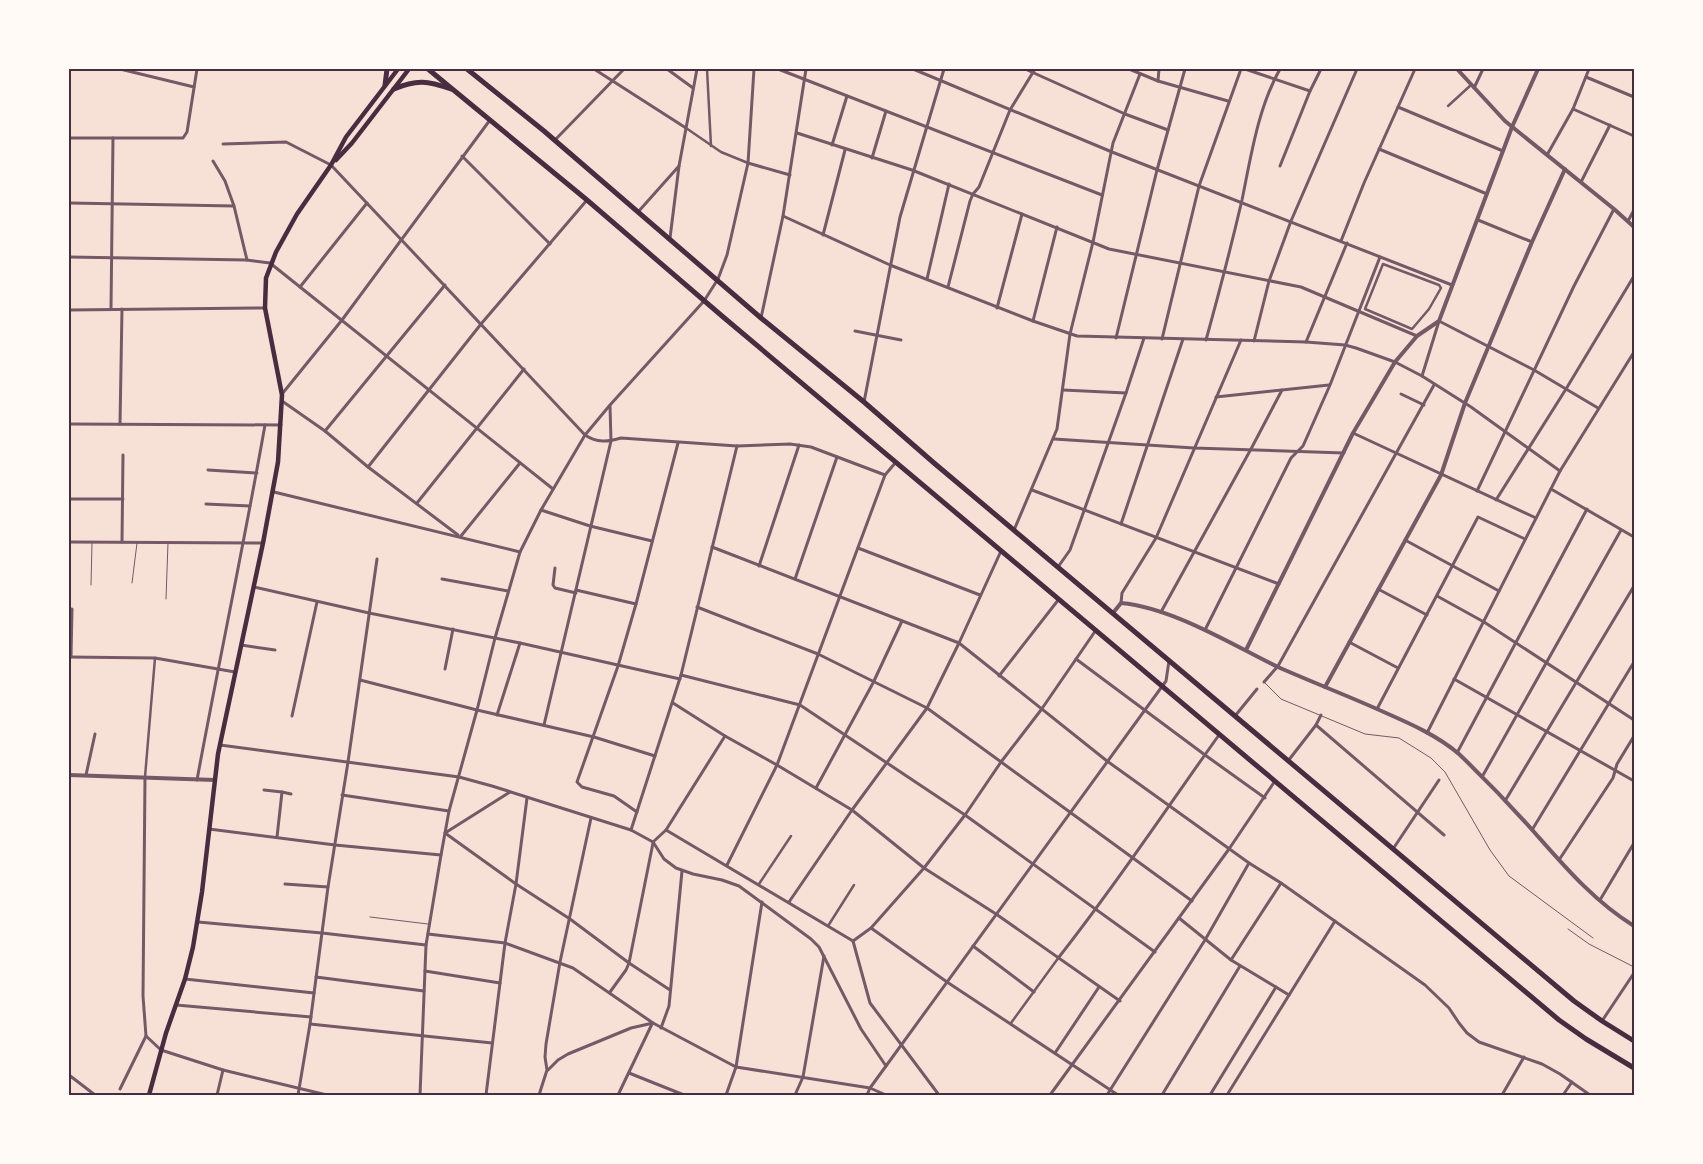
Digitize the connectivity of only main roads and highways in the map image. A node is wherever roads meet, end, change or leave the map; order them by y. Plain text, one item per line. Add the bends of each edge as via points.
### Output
1 (387, 69) edge
2 (398, 69) edge
3 (409, 69) edge
4 (428, 69) edge
5 (470, 70) edge
6 (385, 86) junction
7 (394, 88) junction
8 (455, 91) junction
9 (331, 165) junction
10 (1634, 1041) edge
11 (1634, 1068) edge
12 (148, 1095) edge

1 - 6 highway
2 - 6 main road
3 - 7 main road
4 - 8 highway
5 - 10 highway via 1574,1001
6 - 9 main road via 346,137
7 - 8 highway via 421,81
7 - 9 main road
8 - 11 highway via 1559,1020
9 - 12 main road via 297,214 270,263 265,284 266,308 282,394 282,425 274,492 220,745 194,947

